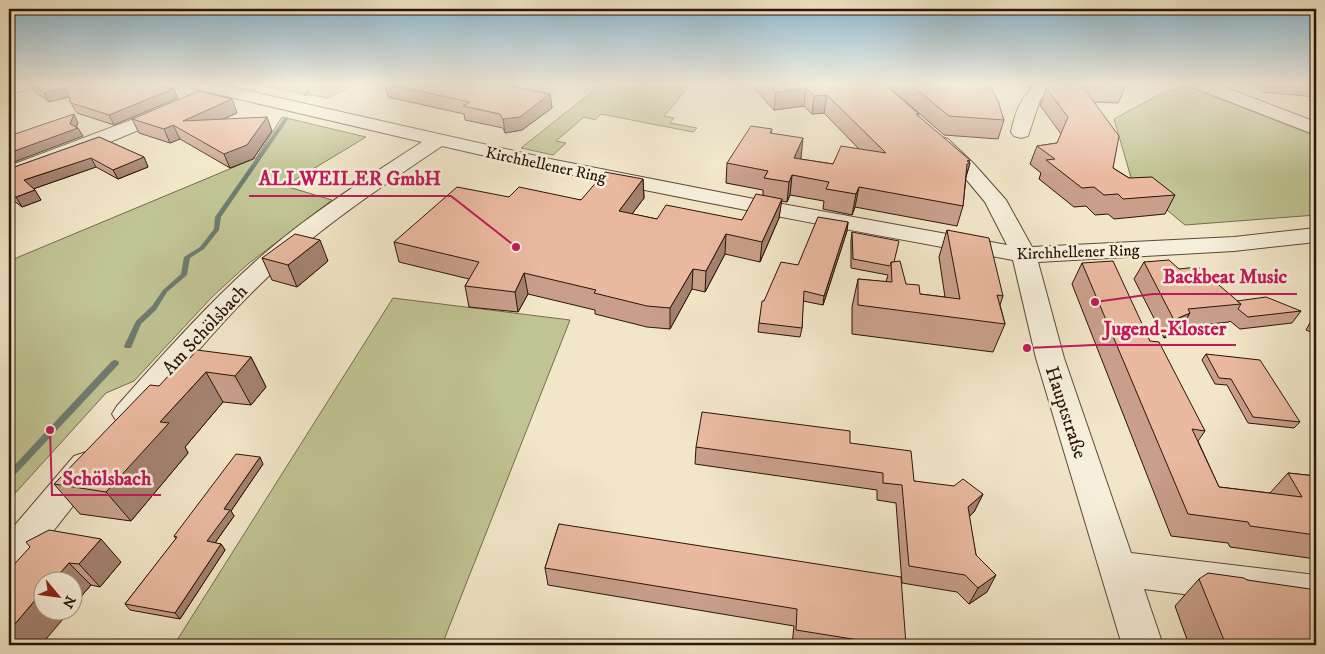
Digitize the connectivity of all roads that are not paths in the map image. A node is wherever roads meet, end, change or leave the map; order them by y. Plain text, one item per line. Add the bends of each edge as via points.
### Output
1 (152, 115) edge
2 (329, 115) edge
3 (1024, 115) edge
4 (1279, 115) edge
5 (1316, 129) edge
6 (1021, 132) dead end
7 (929, 133) edge
8 (438, 140) junction
9 (9, 173) edge
10 (1316, 235) edge
11 (1024, 255) junction
12 (9, 558) edge
13 (1118, 568) junction
14 (1316, 593) edge
15 (1142, 645) edge

1 - 9 street via 92,143
2 - 8 street, Kirchhellener Ring
3 - 6 street
4 - 5 street
7 - 11 street, Hauptstraße via 967,168 995,200
8 - 11 street, Kirchhellener Ring via 532,162
8 - 12 street, Am Schölsbach via 322,219 234,294 174,360
10 - 11 street, Kirchhellener Ring via 1234,244
11 - 13 street, Hauptstraße via 1050,358
13 - 14 street
13 - 15 street, Hauptstraße

